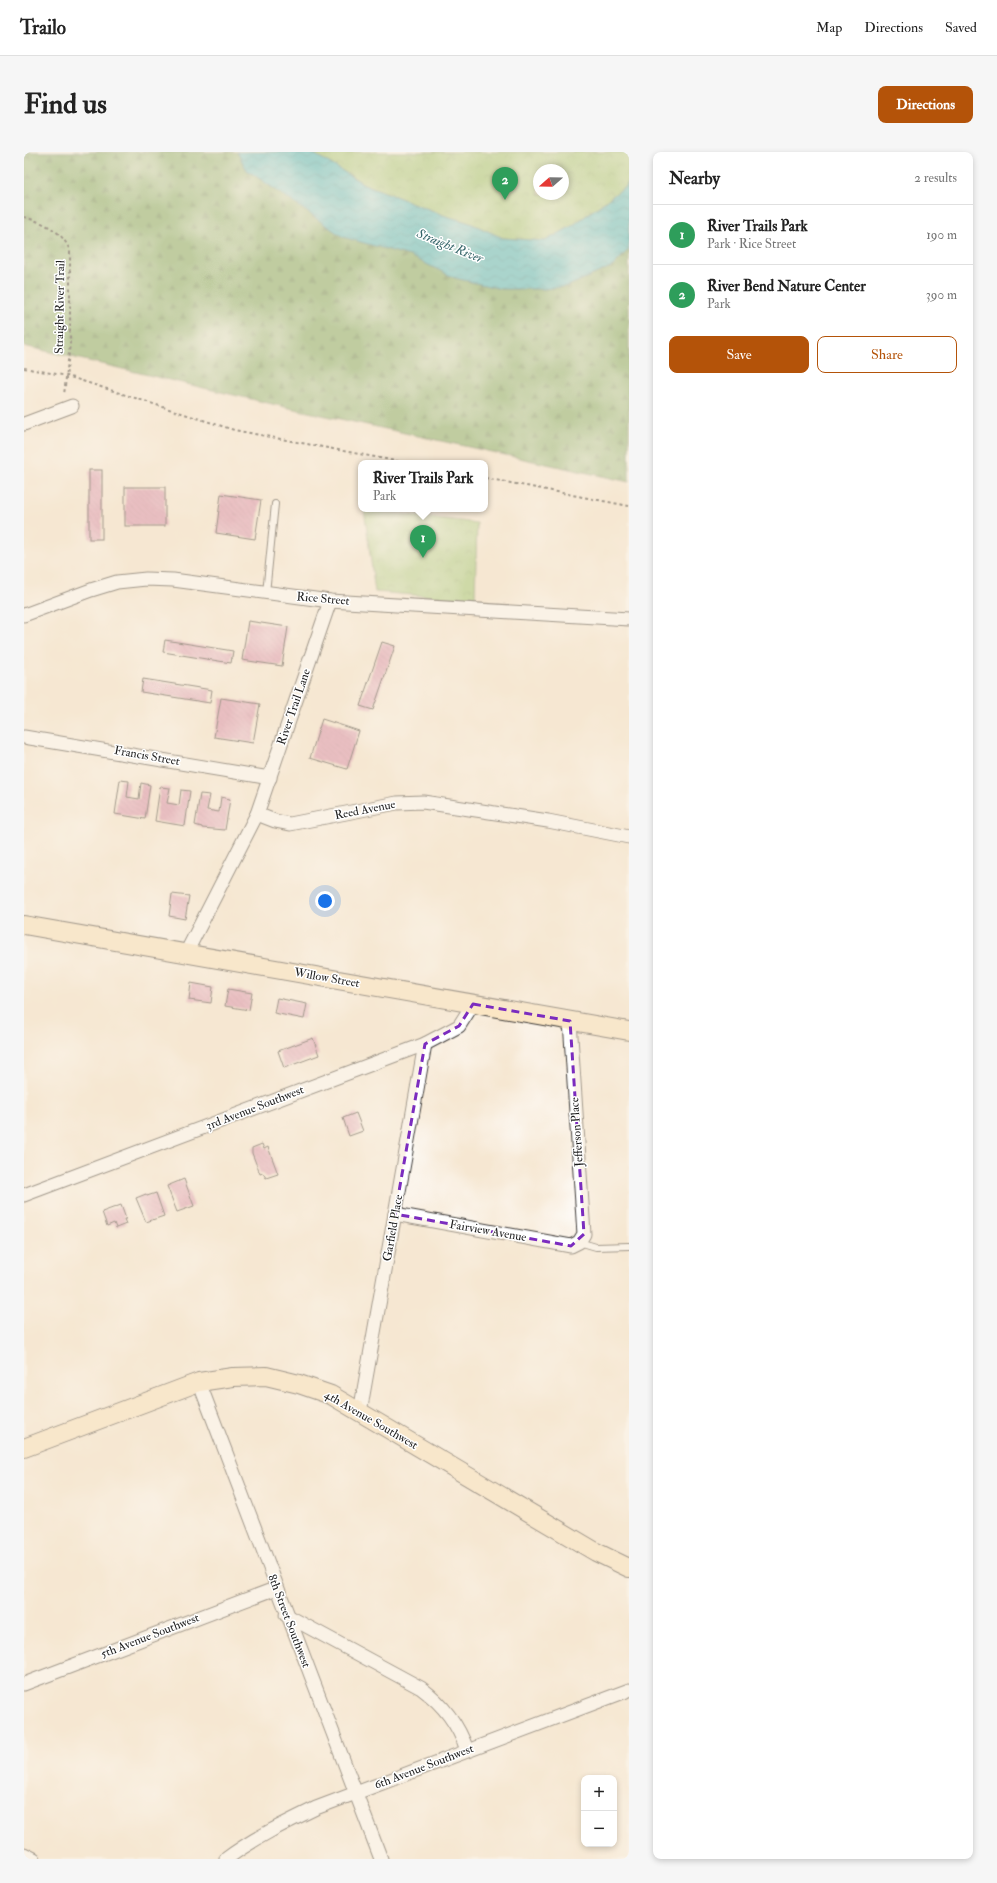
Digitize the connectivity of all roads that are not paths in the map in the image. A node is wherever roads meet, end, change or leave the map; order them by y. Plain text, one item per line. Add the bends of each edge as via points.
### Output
1 (67, 408) road end
2 (24, 424) edge
3 (275, 504) dead end
4 (266, 593) junction
5 (330, 601) junction
6 (24, 615) edge
7 (629, 619) edge
8 (24, 737) edge
9 (270, 778) junction
10 (257, 814) junction
11 (629, 837) edge
12 (24, 925) edge
13 (186, 952) junction
14 (473, 1004) junction
15 (570, 1021) junction
16 (629, 1031) edge
17 (425, 1044) junction
18 (24, 1195) edge
19 (395, 1214) junction
20 (579, 1242) junction
21 (629, 1246) edge
22 (199, 1382) junction
23 (360, 1412) junction
24 (24, 1448) edge
25 (629, 1568) edge
26 (277, 1588) junction
27 (286, 1615) junction
28 (24, 1684) edge
29 (629, 1690) edge
30 (467, 1750) junction
31 (356, 1793) junction
32 (24, 1854) edge
33 (34, 1859) edge
34 (226, 1859) edge
35 (381, 1859) edge

1 - 2 street
3 - 4 lane
4 - 5 street, Rice Street
4 - 6 street, Rice Street via 173,580 146,579 117,582
5 - 7 street, Rice Street
5 - 9 street, River Trail Lane
8 - 9 street, Francis Street
9 - 10 street, River Trail Lane
10 - 11 street, Reed Avenue via 290,824 397,803 423,802 548,821
10 - 13 street
12 - 13 street, Willow Street
13 - 14 street, Willow Street
14 - 15 street, Willow Street
14 - 17 street, 3rd Avenue Southwest via 459,1026
15 - 16 street, Willow Street
15 - 20 street, Jefferson Place via 584,1234
17 - 18 street, 3rd Avenue Southwest
17 - 19 street, Garfield Place
19 - 20 street, Fairview Avenue via 571,1246
19 - 23 street, Garfield Place
20 - 21 lane via 596,1247
22 - 23 street, 4th Avenue Southwest via 266,1376 331,1395
22 - 24 street, 4th Avenue Southwest
22 - 26 street, 8th Street Southwest
23 - 25 street, 4th Avenue Southwest via 596,1552
26 - 27 street, 8th Street Southwest
26 - 28 street, 5th Avenue Southwest
27 - 30 street via 421,1688 450,1715 461,1732
27 - 31 street, 8th Street Southwest
29 - 30 street, 6th Avenue Southwest
30 - 31 street, 6th Avenue Southwest
31 - 34 street, 6th Avenue Southwest via 316,1808 277,1827
31 - 35 street, 8th Street Southwest
32 - 33 street

